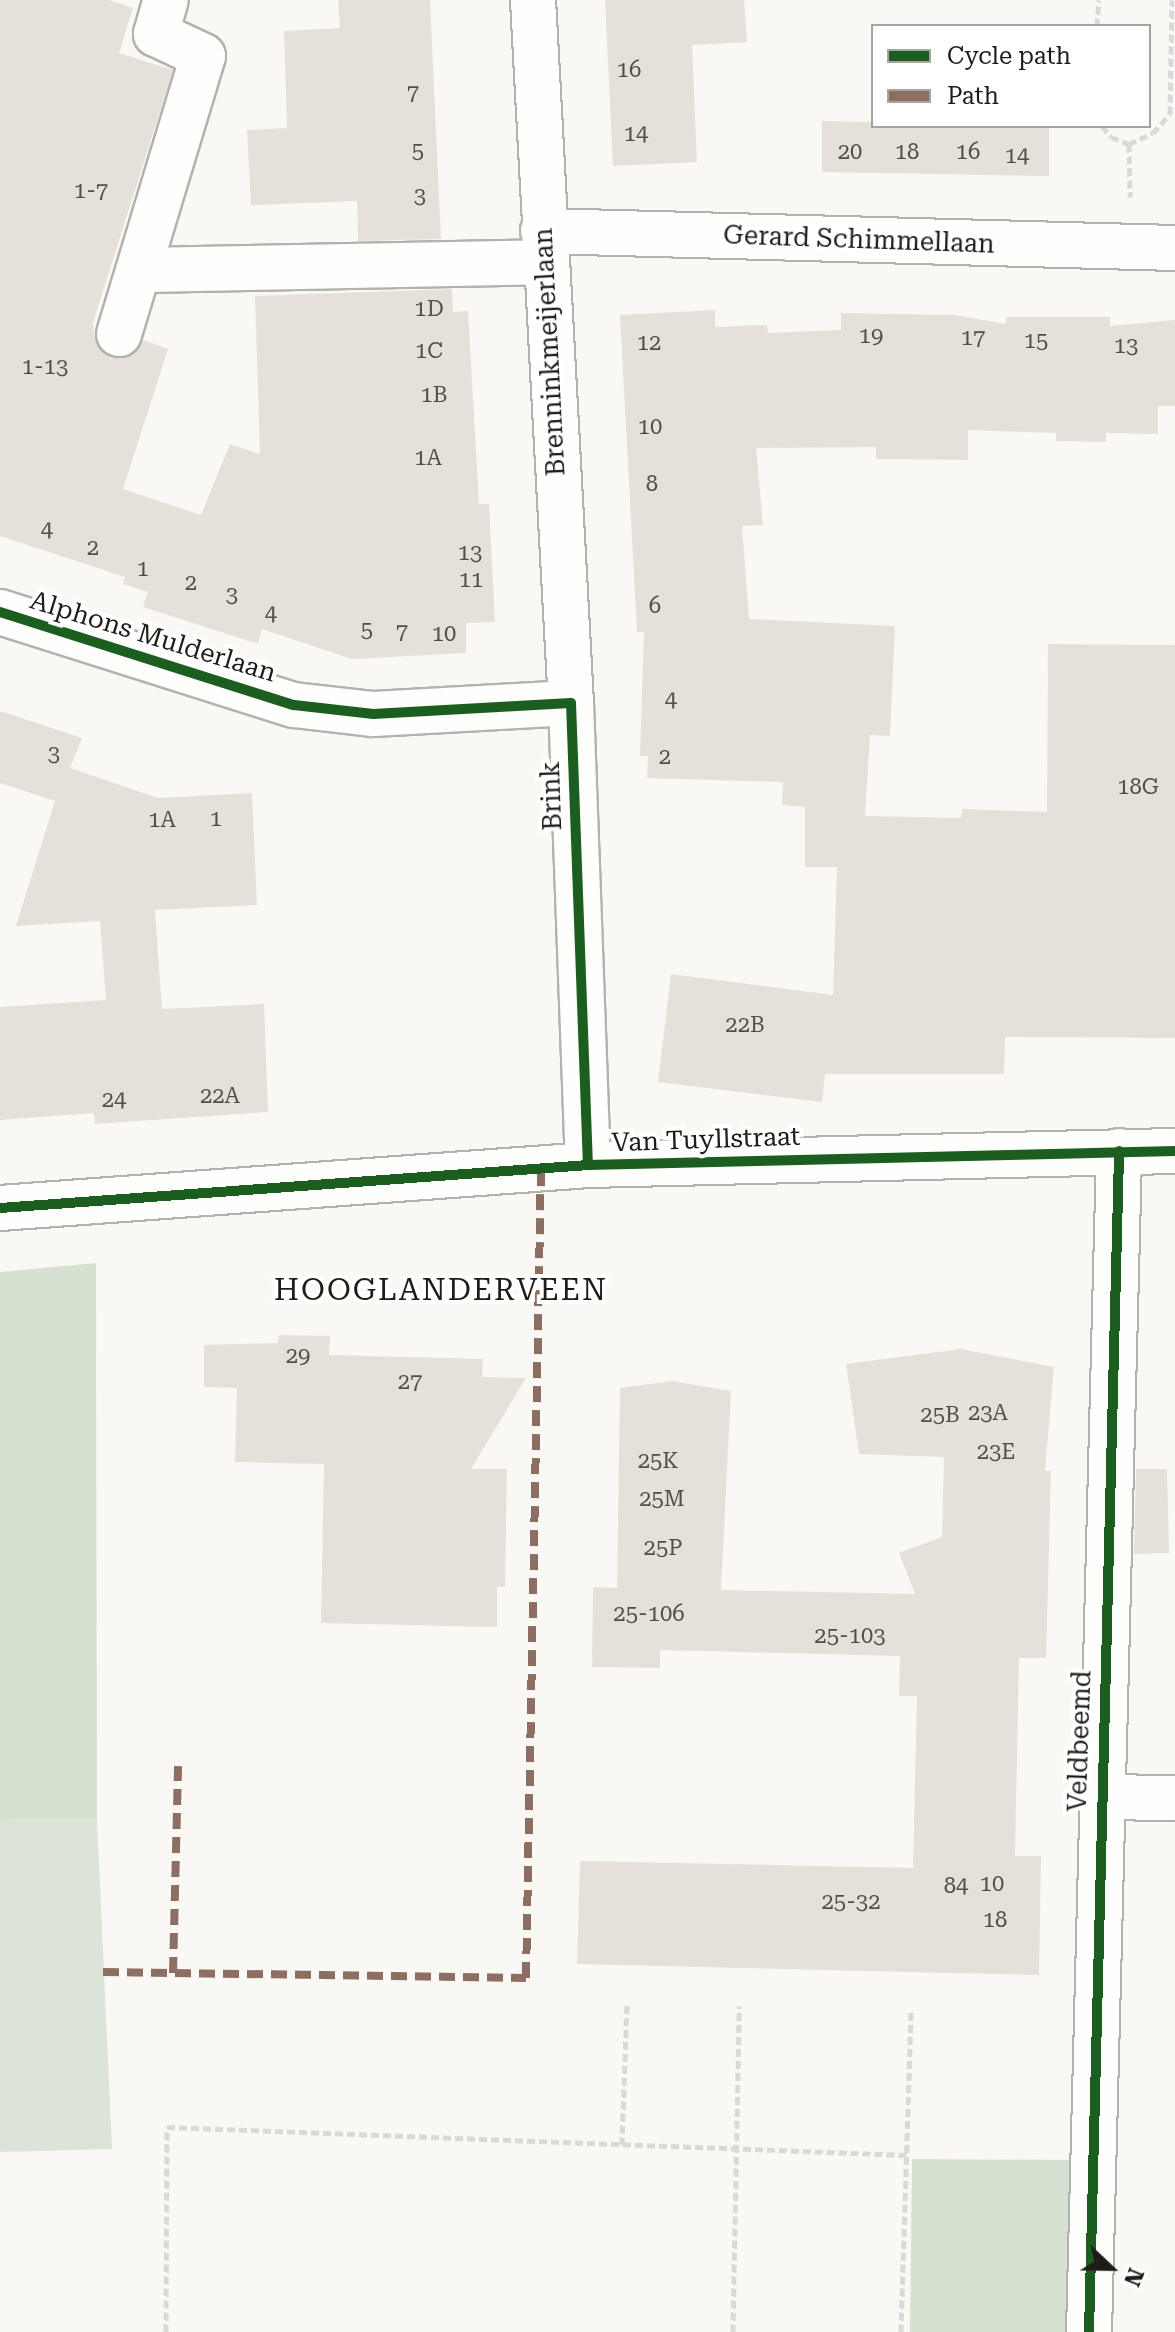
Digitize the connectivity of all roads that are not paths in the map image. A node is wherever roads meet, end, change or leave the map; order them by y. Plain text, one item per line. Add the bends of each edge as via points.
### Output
1 (166, 0) edge
2 (533, 0) edge
3 (544, 247) junction
4 (1175, 248) edge
5 (142, 270) junction
6 (119, 334) dead end
7 (0, 612) edge
8 (571, 703) junction
9 (1119, 1151) junction
10 (1175, 1151) edge
11 (588, 1165) junction
12 (0, 1208) edge
13 (1100, 1797) junction
14 (1175, 1798) edge
15 (1089, 2332) edge

1 - 5 street via 156,34 203,56
2 - 3 street, Brenninkmeijerlaan
3 - 4 street, Gerard Schimmellaan
3 - 5 street, Gerard Schimmellaan
3 - 8 street, Brenninkmeijerlaan
5 - 6 street
7 - 8 street, Alphons Mulderlaan via 294,705 373,714
8 - 11 street, Brink
9 - 10 street, Van Tuyllstraat
9 - 11 street, Van Tuyllstraat
9 - 13 street, Veldbeemd
11 - 12 street, Van Tuyllstraat
13 - 14 street
13 - 15 street, Veldbeemd

